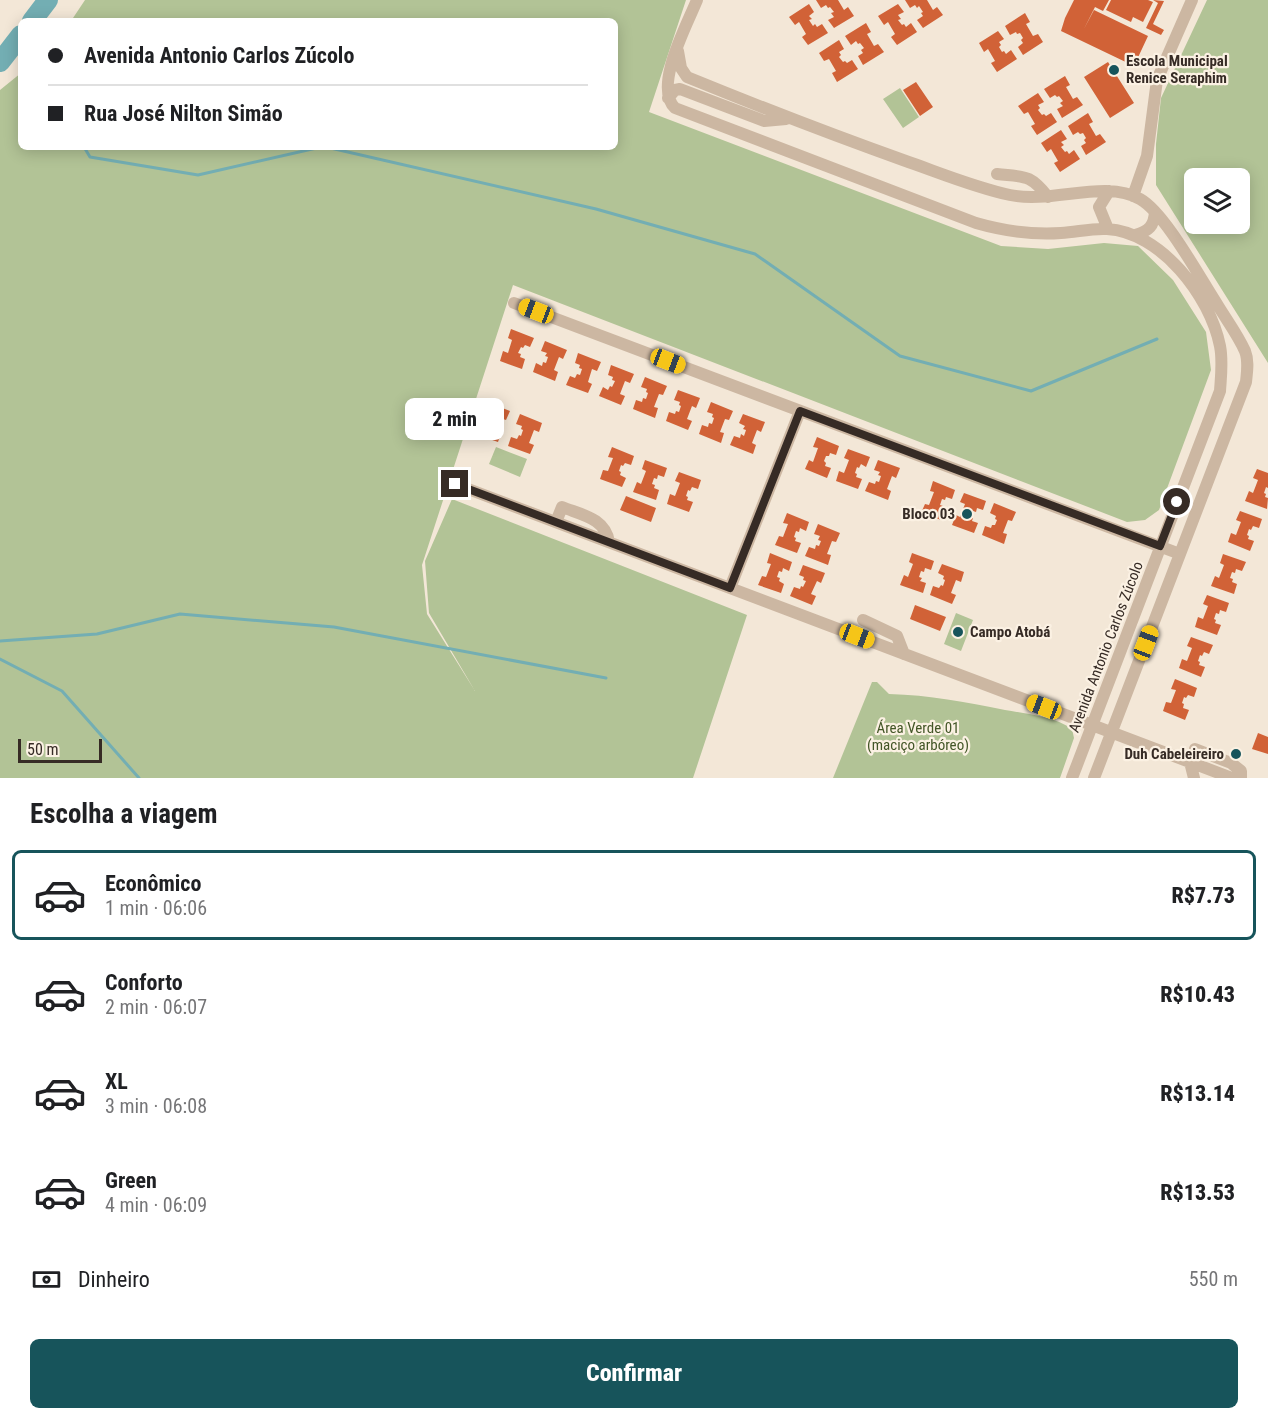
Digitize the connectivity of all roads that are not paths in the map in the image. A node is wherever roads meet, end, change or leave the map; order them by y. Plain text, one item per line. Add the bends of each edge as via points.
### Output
1 (697, 0) edge
2 (1192, 0) edge
3 (678, 50) junction
4 (668, 98) junction
5 (789, 119) junction
6 (1109, 191) junction
7 (1011, 195) junction
8 (1133, 196) junction
9 (1048, 197) junction
10 (1155, 212) junction
11 (1108, 229) junction
12 (1135, 235) junction
13 (514, 303) dead end
14 (1220, 392) junction
15 (800, 411) junction
16 (1209, 479) junction
17 (455, 484) dead end
18 (1160, 546) junction
19 (1180, 554) junction
20 (730, 588) junction
21 (863, 620) dead end
22 (904, 654) junction
23 (1092, 725) junction
24 (1111, 732) junction
25 (1195, 749) dead end
26 (1190, 762) junction
27 (1072, 778) edge
28 (1094, 778) edge
29 (1194, 778) edge
30 (1232, 778) edge
31 (1241, 778) edge

1 - 3 street
2 - 8 street via 1157,80 1147,156
3 - 4 street via 668,72
3 - 5 street via 687,77
4 - 5 street via 680,89 764,121
4 - 11 street via 682,112 976,223 1028,233
5 - 7 street
6 - 8 street
6 - 9 street
6 - 11 street via 1099,207
7 - 9 street
7 - 9 street via 997,174 1033,180
8 - 10 street
10 - 12 street via 1153,225
10 - 16 street via 1240,342 1247,360 1246,382
11 - 12 street
12 - 14 street, Avenida Antonio Carlos Zúcolo via 1166,255 1182,272 1210,315 1222,357
13 - 15 street
14 - 16 street via 1231,388 1238,391 1208,469
14 - 18 street, Avenida Antonio Carlos Zúcolo
15 - 18 street
15 - 20 street
16 - 19 street
17 - 20 street
18 - 19 street
18 - 23 street, Avenida Antonio Carlos Zúcolo
19 - 24 street
20 - 22 street
21 - 22 street via 897,636
22 - 23 street
23 - 24 street
23 - 27 street, Avenida Antonio Carlos Zúcolo
24 - 26 street
24 - 28 street
25 - 31 street via 1237,767
26 - 29 street
26 - 30 street

